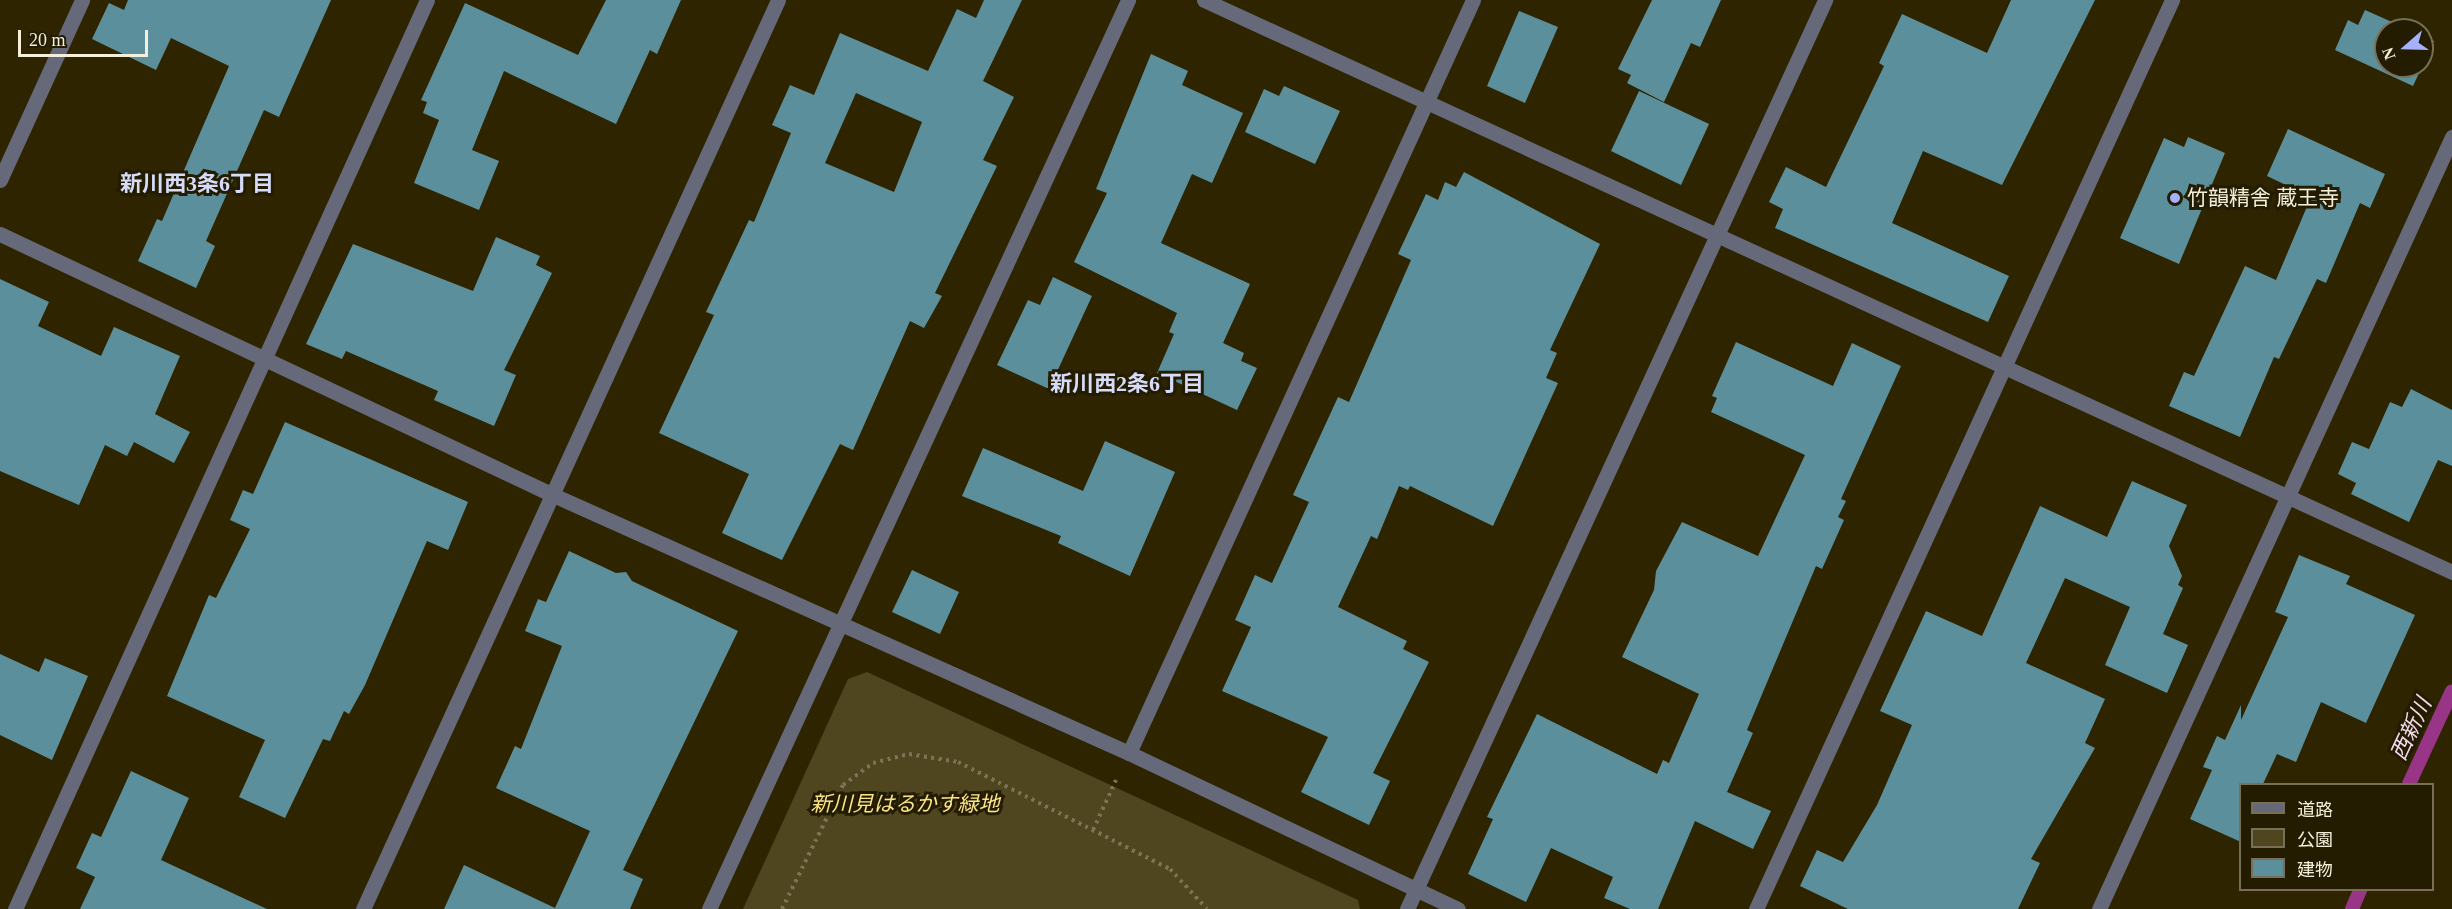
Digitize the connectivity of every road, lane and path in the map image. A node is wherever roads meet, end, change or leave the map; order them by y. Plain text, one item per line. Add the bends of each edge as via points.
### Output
1 (82, 0) edge
2 (427, 0) edge
3 (778, 0) edge
4 (1128, 0) edge
5 (1204, 0) edge
6 (1473, 0) edge
7 (1826, 0) edge
8 (2172, 0) edge
9 (1425, 104) junction
10 (2452, 137) edge
11 (0, 180) edge
12 (0, 234) edge
13 (1716, 237) junction
14 (264, 359) junction
15 (2004, 368) junction
16 (551, 494) junction
17 (2285, 496) junction
18 (2451, 572) edge
19 (840, 624) junction
20 (1129, 753) junction
21 (1116, 780) dead end
22 (1093, 830) junction
23 (1416, 890) junction
24 (15, 909) edge
25 (363, 909) edge
26 (709, 909) edge
27 (782, 909) edge
28 (1207, 909) edge
29 (1407, 909) edge
30 (1458, 909) edge
31 (1756, 909) edge
32 (2098, 909) edge

1 - 11 street
2 - 14 street
3 - 16 street
4 - 19 street
5 - 9 street
6 - 9 street
7 - 13 street
8 - 15 street
9 - 13 street
9 - 20 street
10 - 17 street
12 - 14 street
13 - 15 street
13 - 23 street
14 - 16 street
14 - 24 street
15 - 17 street
15 - 31 street
16 - 19 street
16 - 25 street
17 - 18 street
17 - 32 street
19 - 20 street
19 - 26 street
20 - 23 street
21 - 22 path
22 - 27 path via 958,762 909,754 882,760 843,785
22 - 28 path via 1170,869
23 - 29 street
23 - 30 street

